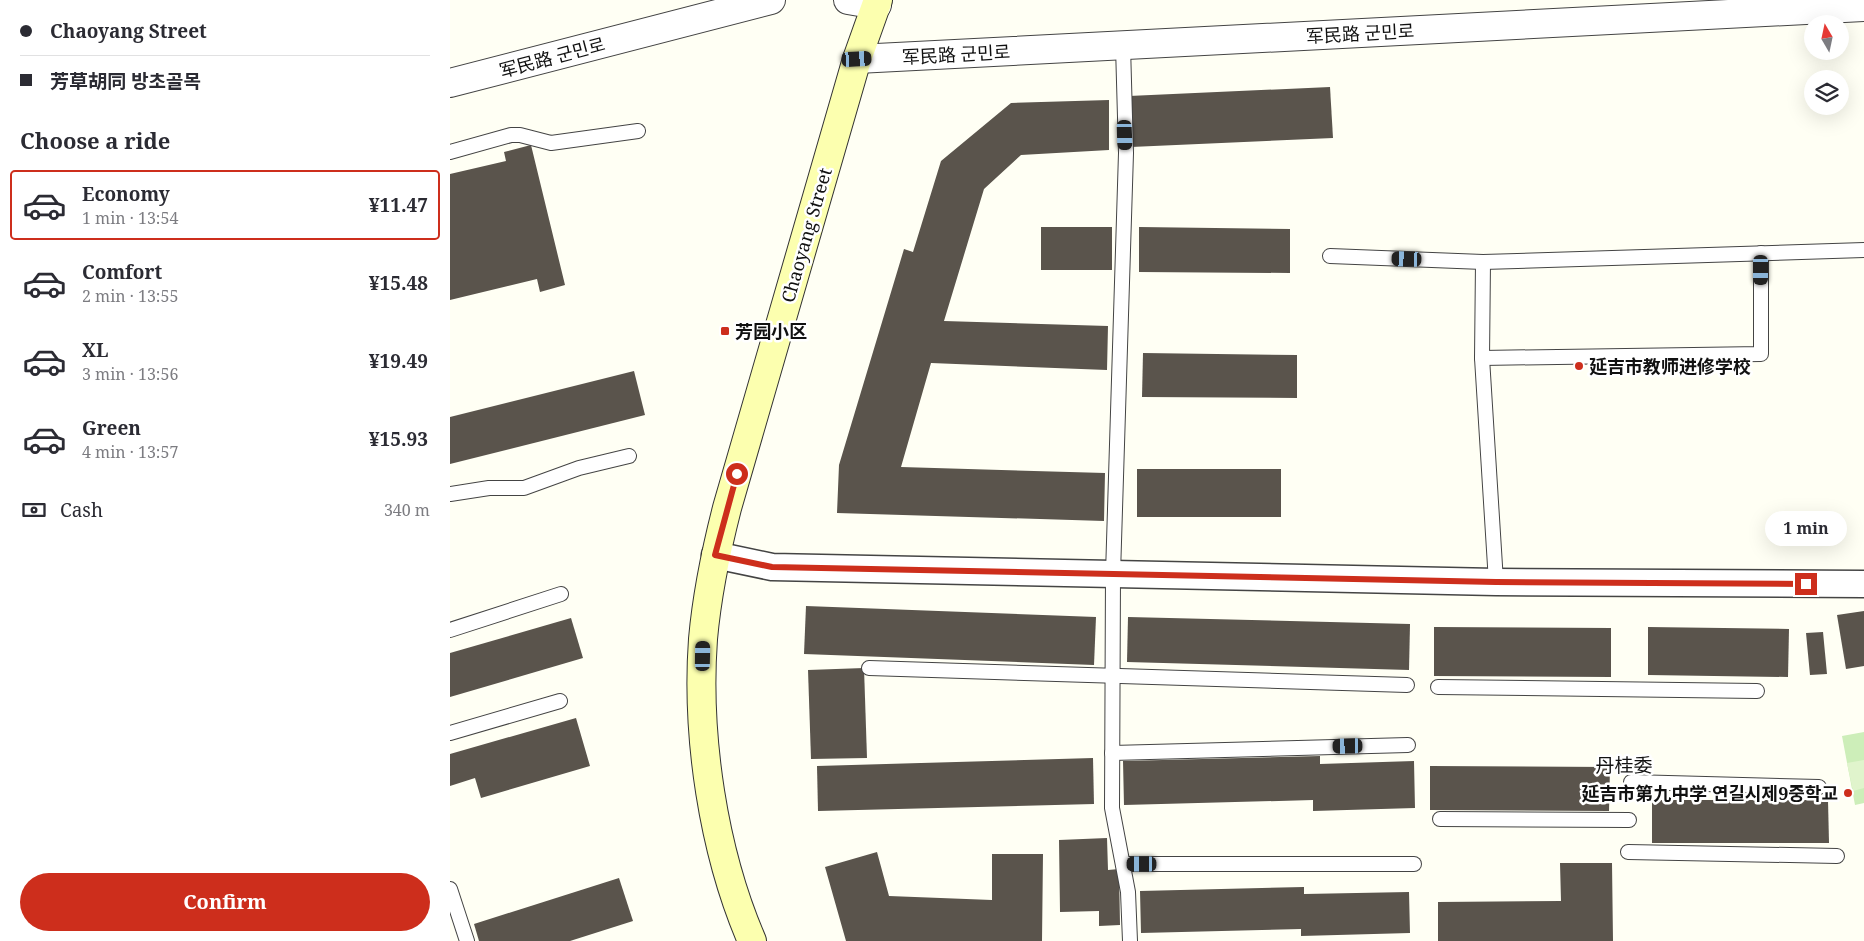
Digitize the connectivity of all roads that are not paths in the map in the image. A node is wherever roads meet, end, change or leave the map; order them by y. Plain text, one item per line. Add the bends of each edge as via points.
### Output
1 (771, 0) edge
2 (848, 0) edge
3 (877, 2) edge
4 (1864, 7) edge
5 (1672, 8) edge
6 (1123, 46) junction
7 (857, 59) junction
8 (450, 83) edge
9 (638, 131) dead end
10 (450, 152) edge
11 (1864, 250) edge
12 (1761, 253) junction
13 (1330, 256) dead end
14 (1483, 262) junction
15 (1482, 358) junction
16 (629, 456) dead end
17 (450, 494) edge
18 (715, 555) junction
19 (1113, 574) junction
20 (1496, 582) junction
21 (1864, 584) edge
22 (561, 594) dead end
23 (450, 630) edge
24 (869, 668) dead end
25 (1113, 676) junction
26 (1407, 685) dead end
27 (1438, 688) dead end
28 (1757, 691) dead end
29 (560, 701) dead end
30 (450, 733) edge
31 (1408, 745) dead end
32 (1112, 753) junction
33 (1631, 782) dead end
34 (1819, 787) dead end
35 (1440, 819) dead end
36 (1629, 820) dead end
37 (1628, 852) dead end
38 (1837, 856) dead end
39 (1123, 864) junction
40 (1414, 864) dead end
41 (450, 889) edge
42 (467, 941) edge
43 (752, 941) edge
44 (1130, 941) edge

1 - 8 street, 军民路 군민로
2 - 3 street
3 - 7 main road, Chaoyang Street
4 - 5 street, 军民路 군민로
5 - 6 street, 军民路 군민로
6 - 7 street, 军民路 군민로
6 - 19 lane via 1126,153
7 - 18 main road, Chaoyang Street
9 - 10 lane via 551,143 511,135
11 - 12 lane
12 - 14 lane
12 - 15 lane via 1761,354
13 - 14 lane
14 - 15 lane
15 - 20 lane
16 - 17 lane via 579,468 524,488 489,488
18 - 19 street via 772,567
18 - 43 main road, Chaoyang Street via 703,639 704,732 718,832
19 - 20 street
19 - 25 lane
20 - 21 street
22 - 23 lane
24 - 25 lane
25 - 26 lane
25 - 32 lane
27 - 28 lane
29 - 30 lane
31 - 32 lane
32 - 39 lane via 1112,808
33 - 34 lane
35 - 36 lane
37 - 38 lane
39 - 40 lane
39 - 44 lane via 1129,899
41 - 42 lane

